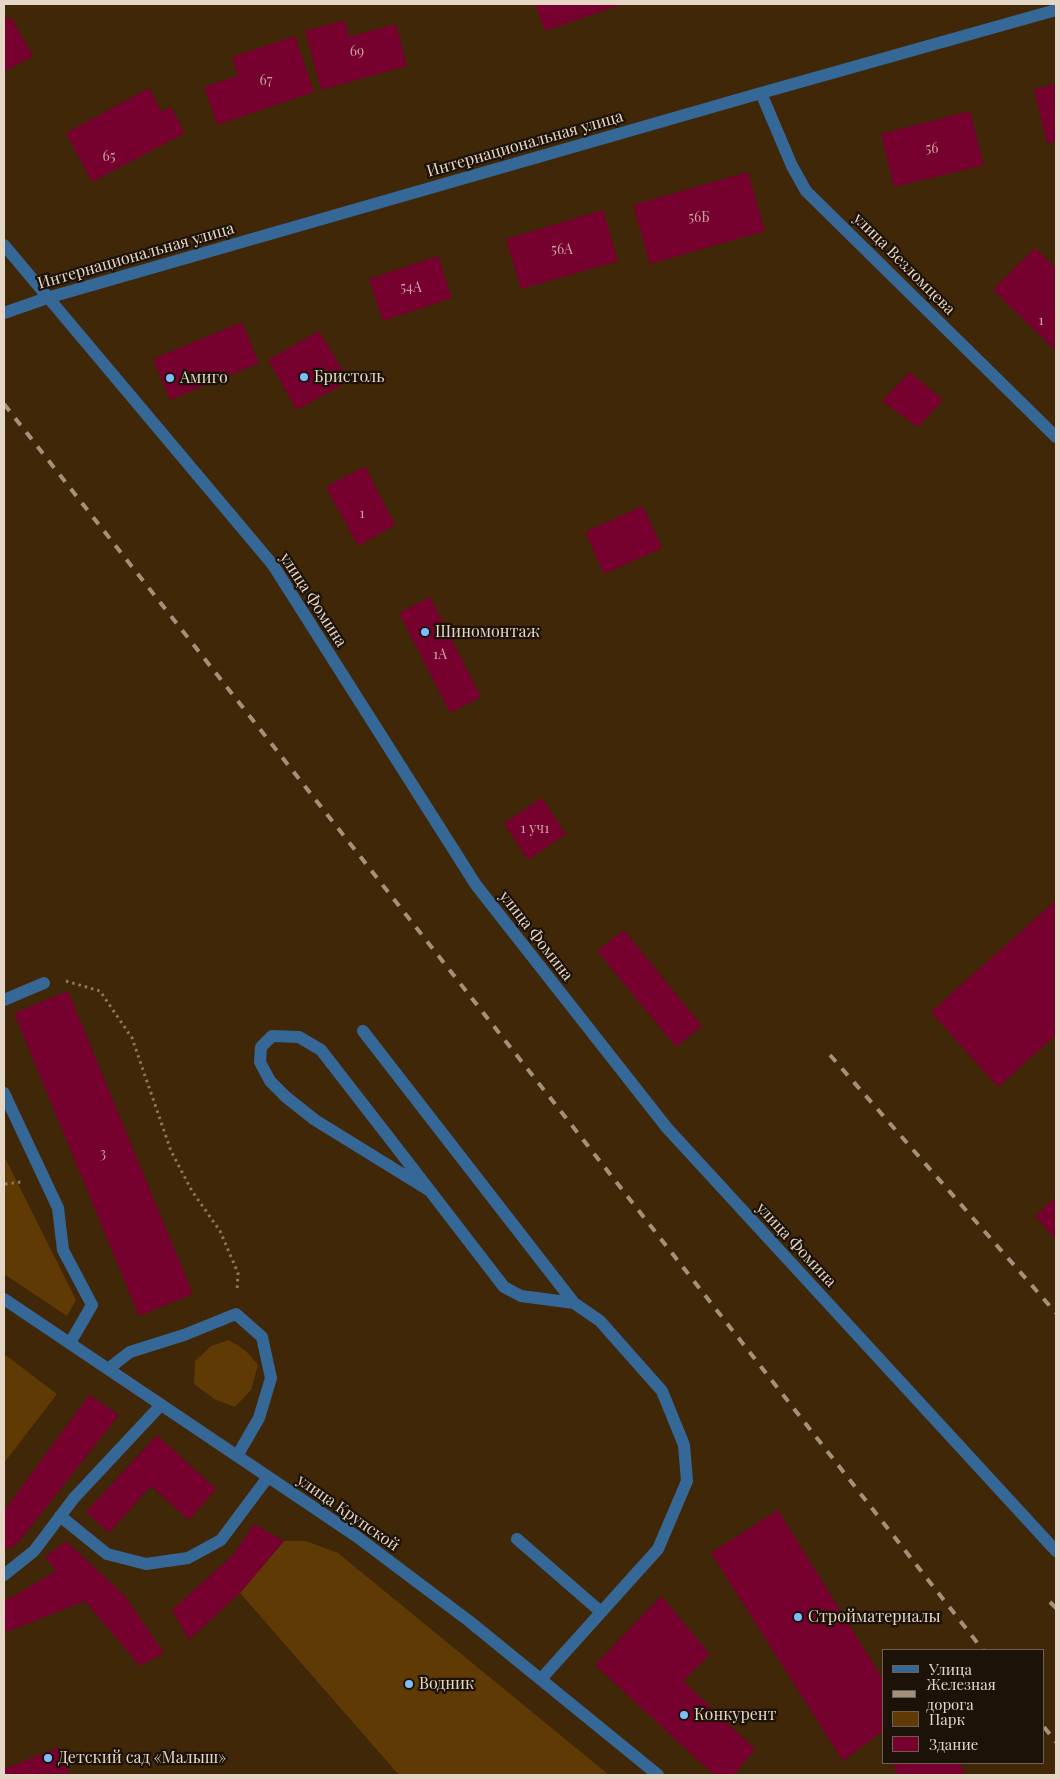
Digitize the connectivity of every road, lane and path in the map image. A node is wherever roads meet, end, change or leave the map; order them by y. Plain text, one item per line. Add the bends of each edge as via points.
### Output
1 (1056, 10) edge
2 (761, 93) junction
3 (4, 245) edge
4 (47, 298) junction
5 (4, 313) edge
6 (1056, 437) edge
7 (44, 984) joint
8 (4, 1000) edge
9 (363, 1031) dead end
10 (4, 1093) edge
11 (430, 1190) junction
12 (4, 1299) edge
13 (574, 1303) junction
14 (236, 1314) junction
15 (70, 1344) junction
16 (108, 1369) junction
17 (161, 1405) junction
18 (237, 1456) junction
19 (268, 1477) junction
20 (60, 1516) junction
21 (517, 1539) dead end
22 (1056, 1551) edge
23 (4, 1575) edge
24 (601, 1612) junction
25 (541, 1679) junction
26 (658, 1775) edge

1 - 2 street, Интернациональная улица
2 - 4 street, Интернациональная улица
2 - 6 street, улица Везломцева via 792,166 806,190
3 - 4 street, улица Фомина
4 - 5 street, Интернациональная улица
4 - 22 street, улица Фомина via 273,566 476,885 667,1128
7 - 8 street
7 - 14 path via 66,981 100,991 132,1038 171,1151 220,1231 238,1273
9 - 13 street
10 - 15 street via 58,1208 64,1250 92,1305
11 - 11 street via 321,1050 300,1037 272,1036 262,1048 260,1062 270,1081 286,1097 315,1120
11 - 13 street via 504,1287 521,1296
12 - 15 street, улица Крупской
13 - 24 street via 600,1321 662,1391 684,1444 687,1481 658,1549
14 - 16 street via 130,1352
14 - 18 street via 262,1337 271,1378 259,1418
15 - 16 street, улица Крупской
16 - 17 street, улица Крупской
17 - 18 street, улица Крупской
17 - 20 street
18 - 19 street, улица Крупской
19 - 20 street via 221,1540 188,1558 146,1564 107,1554
19 - 25 street, улица Крупской via 364,1542
20 - 23 street via 34,1550
21 - 24 street
24 - 25 street
25 - 26 street, улица Крупской

